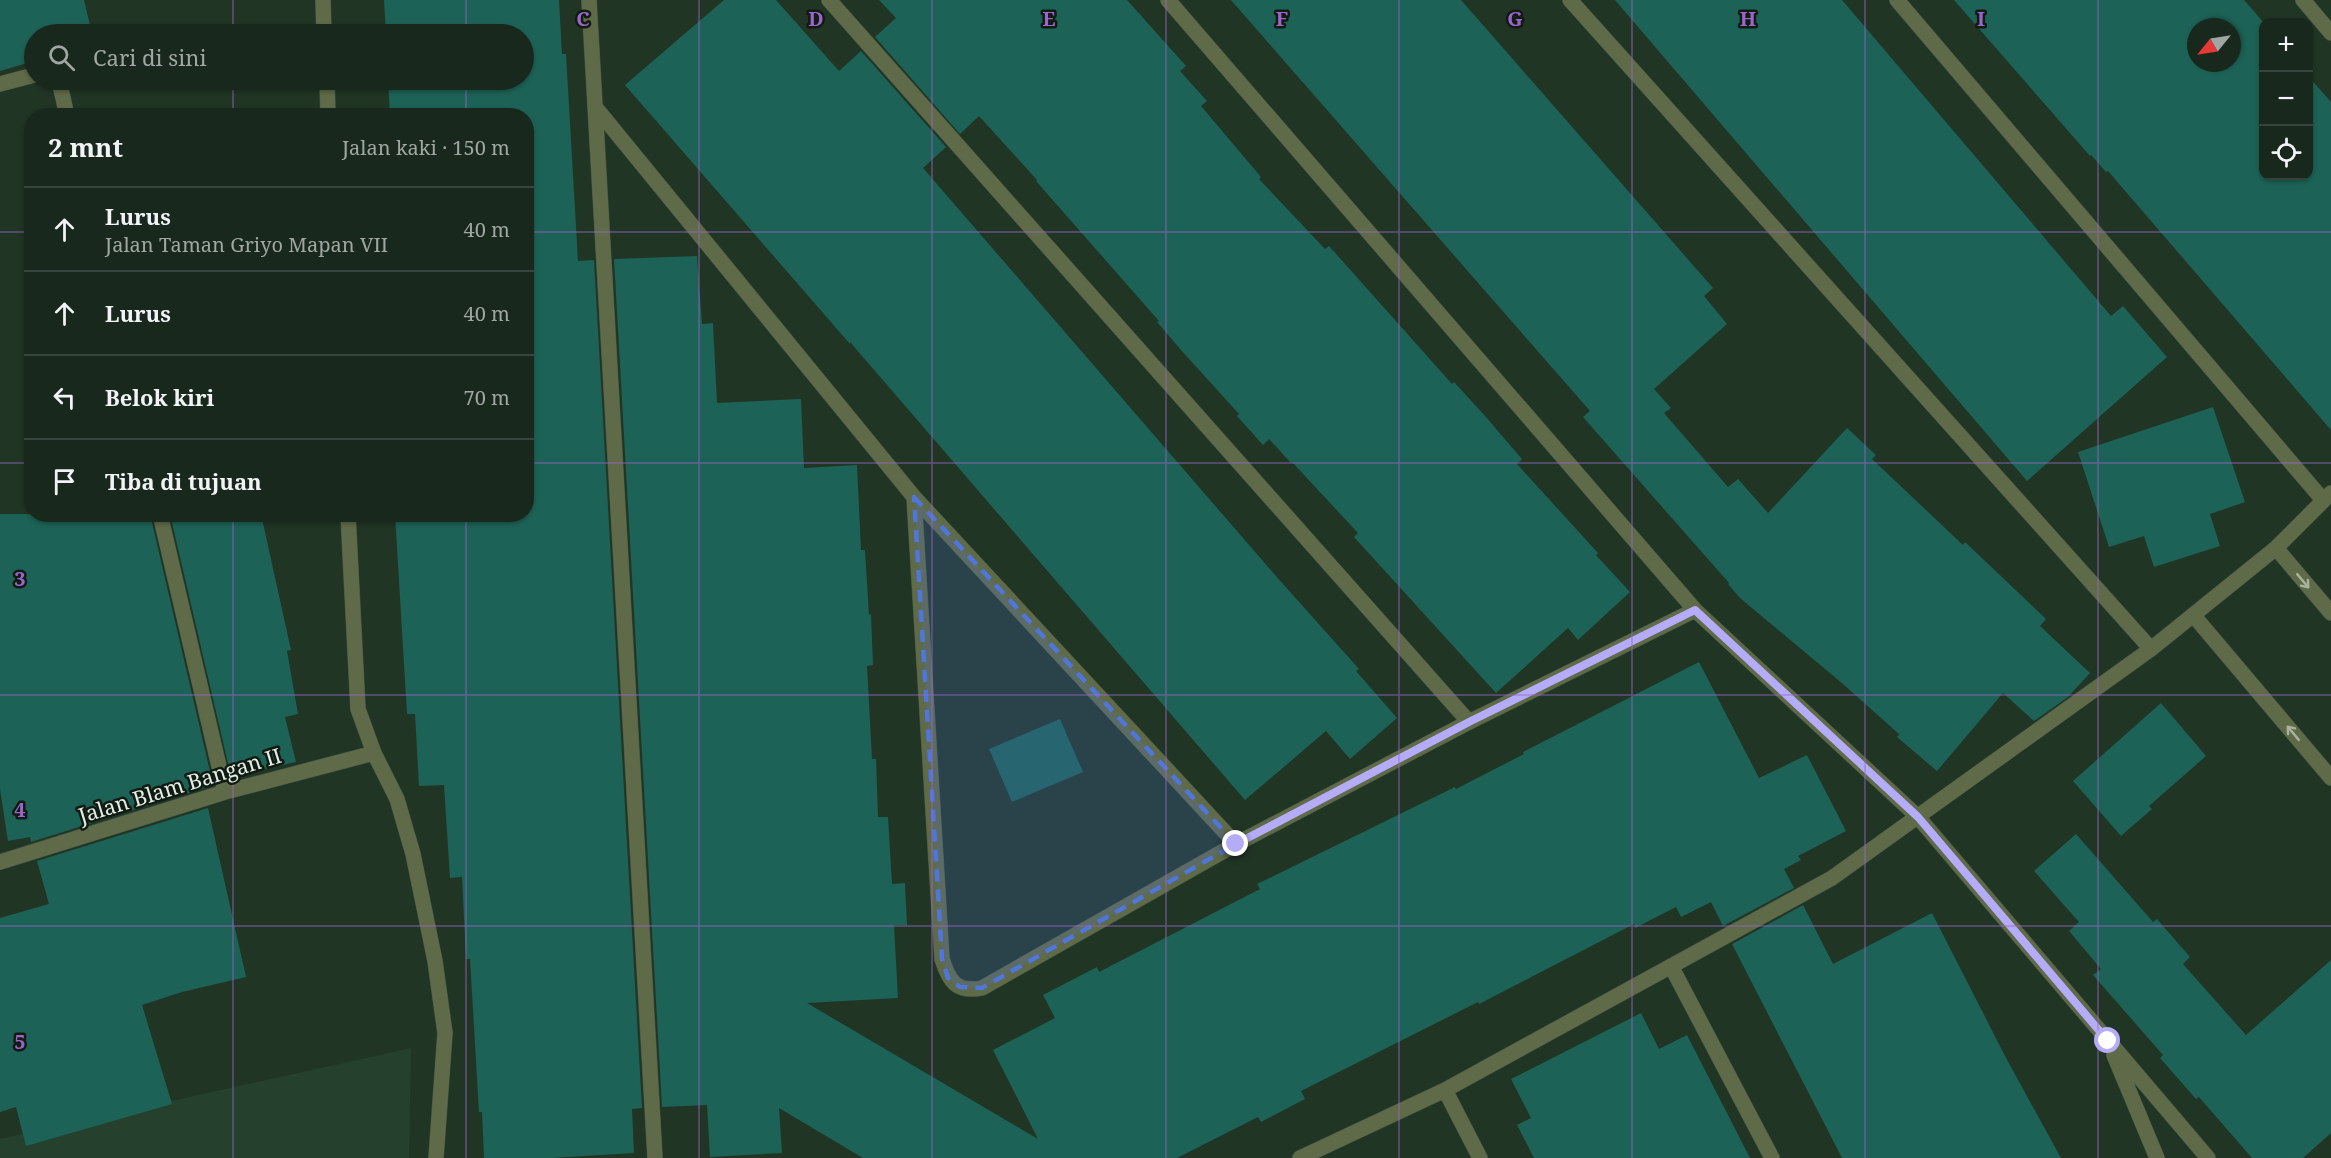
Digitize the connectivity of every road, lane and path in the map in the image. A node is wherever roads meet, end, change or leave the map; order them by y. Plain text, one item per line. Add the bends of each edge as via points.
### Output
1 (322, 0) edge
2 (589, 0) edge
3 (829, 0) edge
4 (1168, 0) edge
5 (1570, 0) edge
6 (1897, 0) edge
7 (2303, 0) edge
8 (323, 24) edge
9 (2331, 33) edge
10 (24, 78) edge
11 (0, 84) edge
12 (61, 90) edge
13 (327, 90) edge
14 (65, 108) edge
15 (328, 108) edge
16 (596, 108) junction
17 (2327, 496) edge
18 (914, 497) junction
19 (162, 522) edge
20 (348, 522) edge
21 (2276, 548) junction
22 (1695, 610) junction
23 (2331, 613) edge
24 (2194, 616) junction
25 (2151, 649) junction
26 (1469, 722) junction
27 (374, 753) junction
28 (2331, 778) edge
29 (225, 792) junction
30 (1918, 817) junction
31 (1236, 844) junction
32 (0, 862) edge
33 (1671, 966) junction
34 (2108, 1041) junction
35 (1445, 1090) junction
36 (436, 1158) edge
37 (655, 1158) edge
38 (1300, 1158) edge
39 (1480, 1158) edge
40 (1772, 1158) edge
41 (2157, 1158) edge
42 (2208, 1158) edge

1 - 8 street
2 - 16 street
3 - 26 street
4 - 22 street
5 - 25 street
6 - 17 street
7 - 9 street
10 - 11 street
12 - 14 street
13 - 15 street
16 - 18 street
16 - 37 street
17 - 21 street
18 - 31 street
18 - 31 street via 942,959 948,978 960,987 982,988
19 - 29 street
20 - 27 street via 358,710
21 -> 23 street
21 - 24 street
22 - 26 street
22 - 30 street
24 - 25 street
28 -> 24 street
25 - 30 street
26 - 31 street
27 - 29 street, Jalan Blam Bangan II
27 - 36 street via 397,798 435,961 445,1033
29 - 32 street, Jalan Blam Bangan II
30 - 33 street via 1832,878
30 - 34 street
33 - 35 street
33 - 40 street
34 - 41 street
34 - 42 street
35 - 38 street
35 - 39 street

